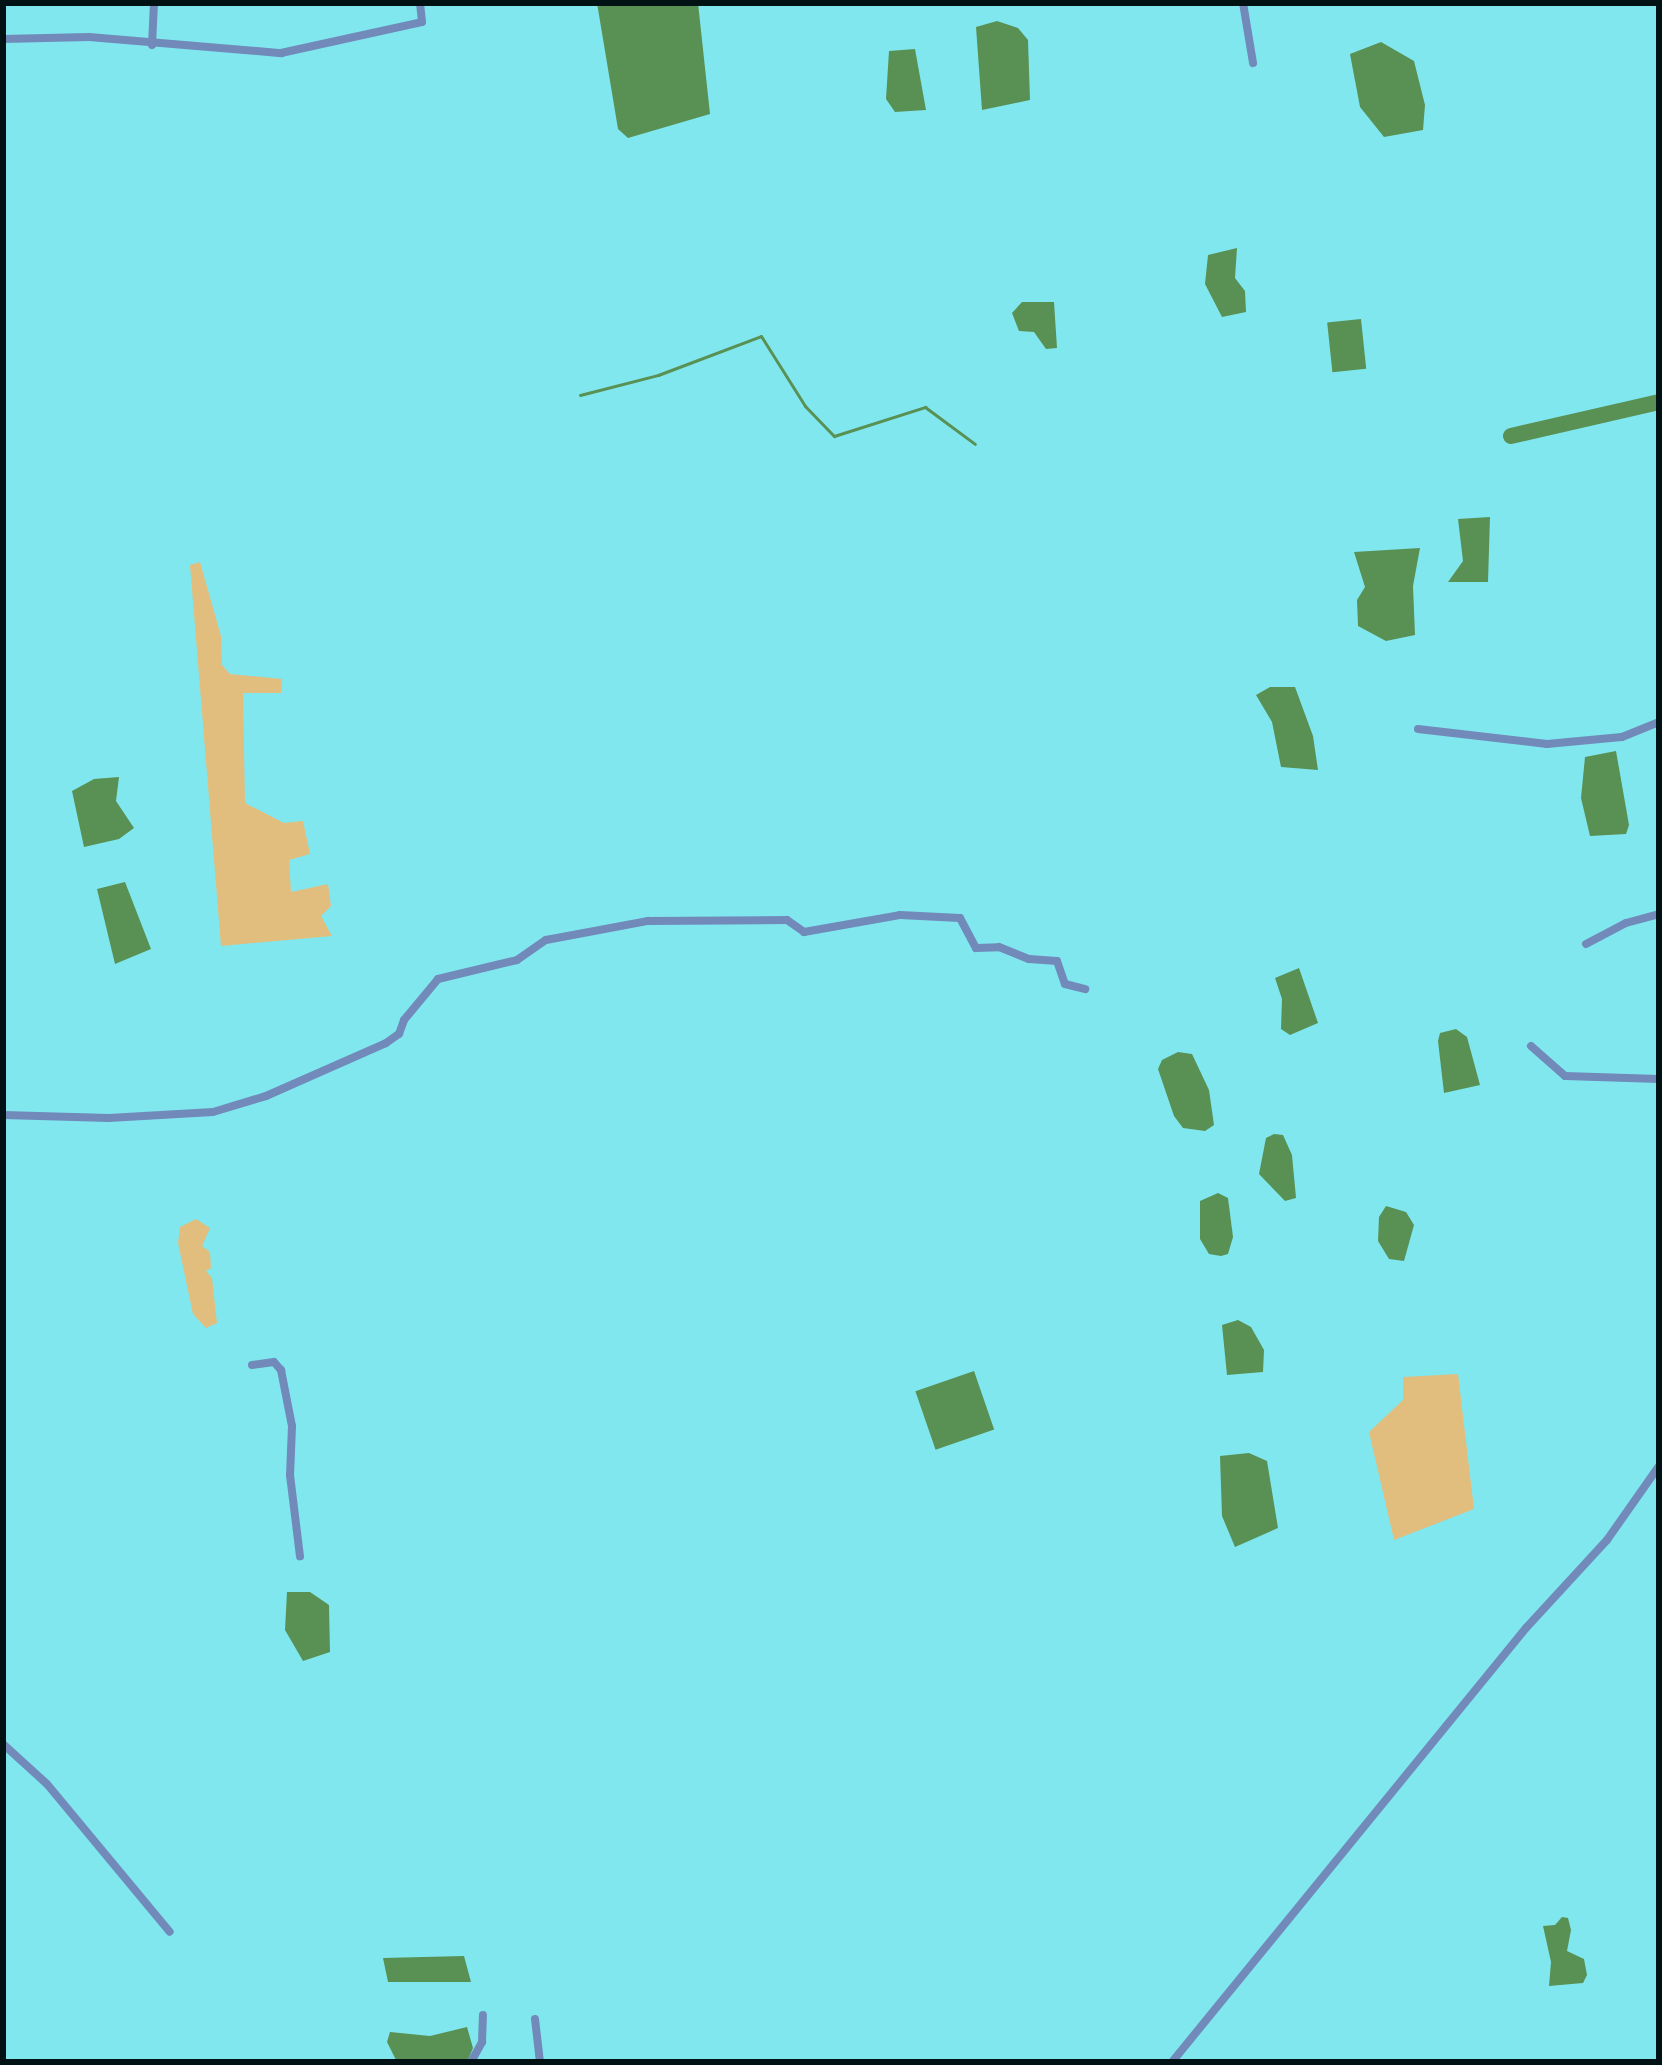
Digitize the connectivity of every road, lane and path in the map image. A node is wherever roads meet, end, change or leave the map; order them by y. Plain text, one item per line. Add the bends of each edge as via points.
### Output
1 (154, 3) edge
2 (420, 3) edge
3 (1243, 3) edge
4 (3, 39) edge
5 (152, 45) junction
6 (1253, 63) dead end
7 (1659, 722) edge
8 (1418, 729) dead end
9 (1659, 914) edge
10 (1586, 944) dead end
11 (1085, 989) dead end
12 (1532, 1046) dead end
13 (1659, 1079) edge
14 (3, 1115) edge
15 (252, 1365) dead end
16 (1659, 1466) edge
17 (300, 1556) dead end
18 (3, 1744) edge
19 (170, 1932) dead end
20 (483, 2015) dead end
21 (535, 2019) dead end
22 (471, 2062) edge
23 (540, 2062) edge
24 (1172, 2062) edge

1 - 5 street
2 - 5 street via 422,22 281,53
3 - 6 street
4 - 5 street
7 - 8 street via 1622,736 1547,744
9 - 10 street
11 - 14 street via 1065,984 1057,961 976,948 960,918 920,913 804,932 787,920 648,921 546,940 517,960 438,979 386,1043 213,1112
12 - 13 street via 1565,1076
15 - 17 street via 274,1362 281,1370
16 - 24 street via 1607,1540
18 - 19 street via 47,1784
20 - 22 street
21 - 23 street

